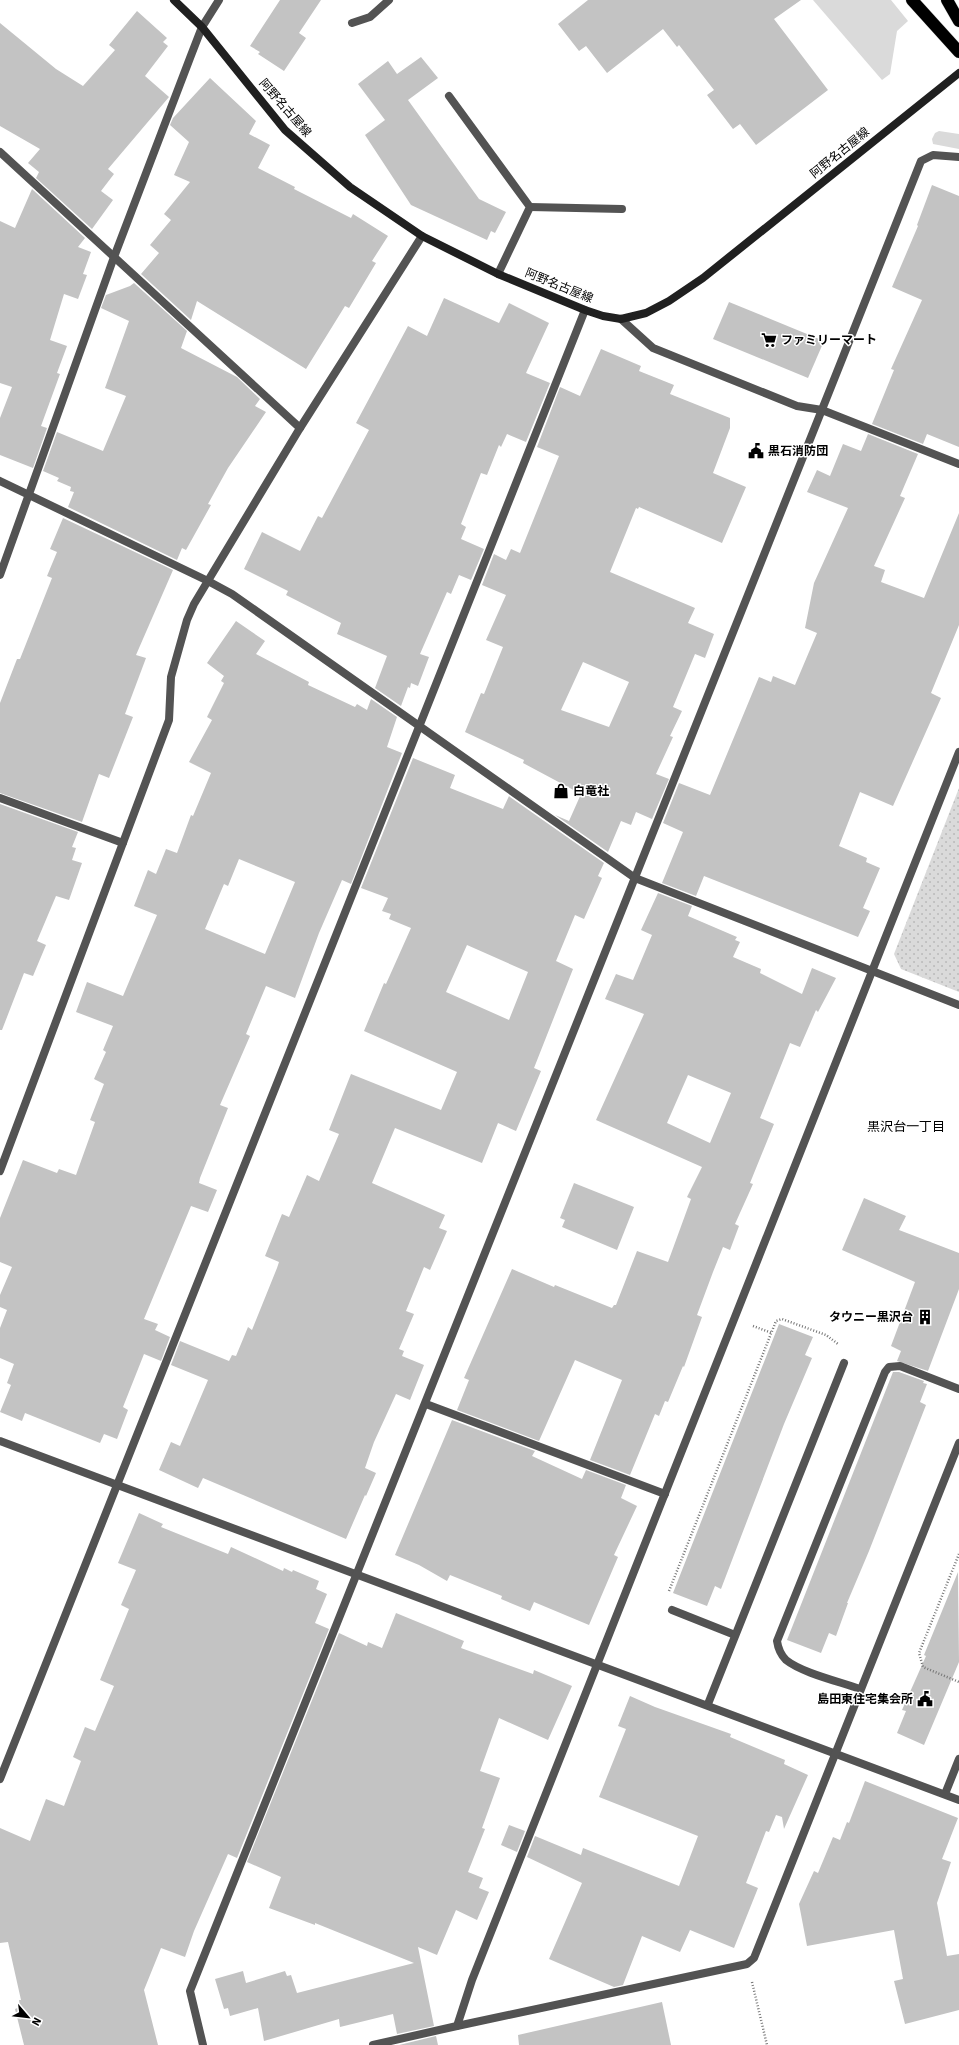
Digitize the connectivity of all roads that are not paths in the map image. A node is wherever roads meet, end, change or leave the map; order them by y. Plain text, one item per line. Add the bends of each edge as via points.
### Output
1 (174, 0) edge
2 (219, 0) edge
3 (389, 0) edge
4 (912, 0) edge
5 (947, 0) edge
6 (959, 21) edge
7 (352, 23) dead end
8 (202, 27) junction
9 (959, 52) edge
10 (959, 73) edge
11 (449, 96) dead end
12 (0, 152) edge
13 (959, 157) edge
14 (530, 207) junction
15 (622, 209) dead end
16 (422, 236) junction
17 (114, 257) junction
18 (498, 274) junction
19 (584, 310) junction
20 (621, 319) junction
21 (822, 410) junction
22 (300, 428) junction
23 (959, 464) edge
24 (0, 481) edge
25 (30, 495) junction
26 (0, 575) edge
27 (208, 581) junction
28 (419, 726) junction
29 (959, 752) edge
30 (0, 798) edge
31 (123, 843) junction
32 (635, 878) junction
33 (873, 970) junction
34 (959, 1005) edge
35 (0, 1171) edge
36 (844, 1362) road end
37 (959, 1390) edge
38 (426, 1404) junction
39 (0, 1441) edge
40 (959, 1443) edge
41 (116, 1483) junction
42 (665, 1494) junction
43 (356, 1575) junction
44 (672, 1610) road end
45 (736, 1635) junction
46 (598, 1663) junction
47 (860, 1689) junction
48 (708, 1704) junction
49 (835, 1752) junction
50 (959, 1759) edge
51 (0, 1779) edge
52 (945, 1794) junction
53 (959, 1800) edge
54 (457, 2026) junction
55 (203, 2045) edge
56 (373, 2045) edge

1 - 8 main road, 阿野名古屋線
2 - 8 street
3 - 7 street via 370,16
4 - 9 highway
5 - 6 highway
8 - 16 main road, 阿野名古屋線 via 285,130 350,187
8 - 17 street
10 - 20 main road, 阿野名古屋線 via 703,278 646,313
11 - 14 street
12 - 17 street
13 - 21 street via 933,155 921,161
14 - 15 street
14 - 18 street
16 - 18 main road, 阿野名古屋線
16 - 22 street
17 - 22 street
17 - 25 street
18 - 19 main road, 阿野名古屋線
19 - 20 main road, 阿野名古屋線
19 - 28 street
20 - 21 street via 654,348 797,406
21 - 23 street
21 - 32 street
22 - 27 street
24 - 25 street
25 - 26 street
25 - 27 street
27 - 28 street via 232,594
27 - 31 street via 187,620 171,678 169,720
28 - 32 street
28 - 41 street
29 - 33 street
30 - 31 street
31 - 35 street
32 - 33 street
32 - 38 street
33 - 34 street
33 - 42 street
36 - 45 street
37 - 47 street via 900,1366 889,1367 885,1372 777,1641 779,1652 786,1660 811,1672
38 - 42 street
38 - 43 street
39 - 41 street
40 - 47 street
41 - 43 street
41 - 51 street
42 - 46 street
43 - 46 street
43 - 55 street via 190,1991
44 - 45 street
45 - 48 street
46 - 48 street
46 - 54 street via 475,1973
47 - 49 street
48 - 49 street
49 - 52 street
49 - 54 street via 754,1958 747,1964
50 - 52 street
52 - 53 street
54 - 56 street

